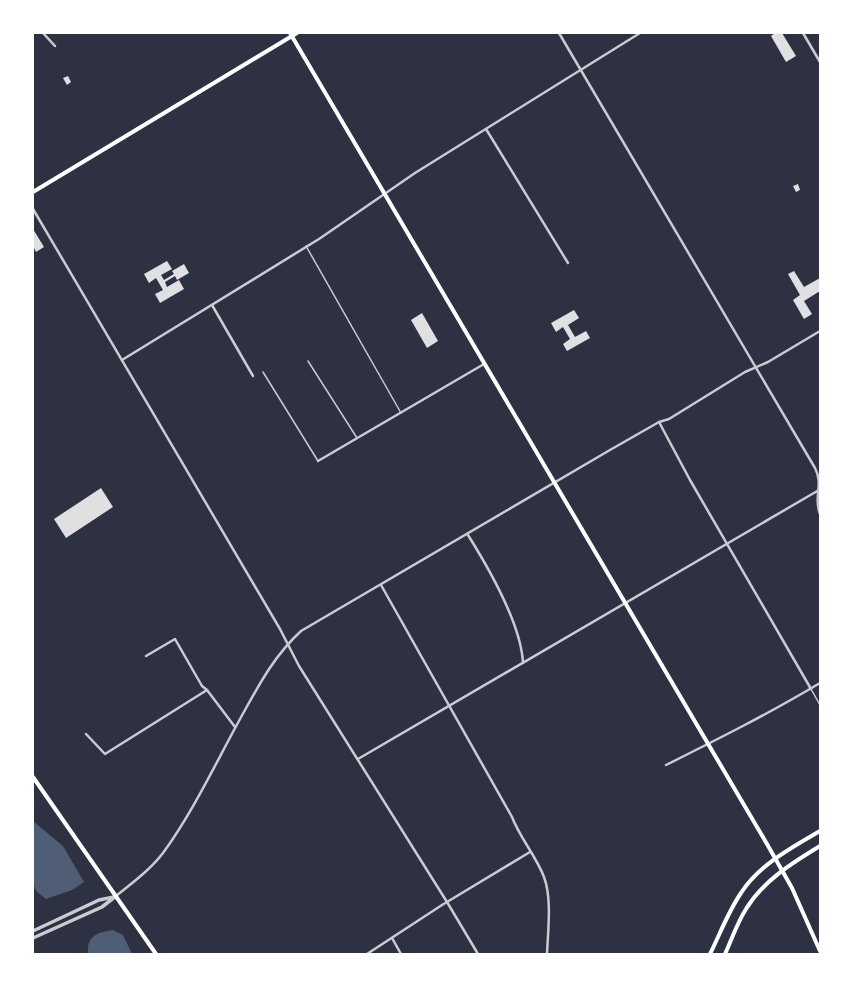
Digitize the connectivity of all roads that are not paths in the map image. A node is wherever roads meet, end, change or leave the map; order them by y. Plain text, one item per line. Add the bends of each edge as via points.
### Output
1 (43, 33) edge
2 (297, 33) edge
3 (559, 33) edge
4 (640, 33) edge
5 (803, 33) edge
6 (291, 35) edge
7 (55, 46) dead end
8 (820, 62) edge
9 (580, 70) junction
10 (486, 129) junction
11 (33, 192) edge
12 (384, 194) junction
13 (33, 209) edge
14 (306, 246) junction
15 (568, 263) dead end
16 (212, 305) junction
17 (820, 331) edge
18 (122, 360) junction
19 (308, 361) dead end
20 (484, 364) junction
21 (756, 367) junction
22 (263, 372) dead end
23 (253, 376) dead end
24 (401, 413) junction
25 (660, 422) junction
26 (357, 438) junction
27 (318, 461) joint
28 (555, 483) junction
29 (819, 490) edge
30 (820, 514) edge
31 (468, 535) junction
32 (727, 544) junction
33 (381, 585) junction
34 (626, 603) junction
35 (288, 643) junction
36 (146, 656) dead end
37 (522, 663) junction
38 (820, 683) edge
39 (811, 689) junction
40 (207, 690) junction
41 (448, 705) junction
42 (820, 705) edge
43 (236, 727) junction
44 (86, 734) dead end
45 (708, 744) junction
46 (358, 759) junction
47 (666, 765) dead end
48 (33, 777) edge
49 (820, 831) edge
50 (820, 846) edge
51 (530, 852) junction
52 (775, 859) junction
53 (782, 871) junction
54 (116, 896) junction
55 (447, 902) junction
56 (33, 931) edge
57 (33, 938) edge
58 (392, 938) junction
59 (820, 951) edge
60 (156, 954) edge
61 (367, 954) edge
62 (401, 954) edge
63 (478, 954) edge
64 (547, 954) edge
65 (710, 954) edge
66 (725, 954) edge

1 - 7 street
2 - 6 main road
3 - 9 street
4 - 9 street
5 - 8 street
6 - 11 main road
6 - 12 main road
9 - 10 street
9 - 21 street
10 - 12 street
10 - 15 street
12 - 14 street
12 - 20 main road
13 - 18 street
14 - 16 street
14 - 24 lane
16 - 18 street
16 - 23 street
17 - 21 street
18 - 35 street
19 - 26 lane
20 - 24 street
20 - 28 main road
21 - 25 street
21 - 29 street via 818,473
22 - 27 lane
24 - 26 street
25 - 28 street
25 - 32 street
26 - 27 street
28 - 31 street
28 - 34 main road
29 - 30 street via 817,502
29 - 32 street
31 - 33 street
31 - 37 street via 512,620 522,653
32 - 34 street
32 - 39 street
33 - 35 street via 301,631
33 - 41 street
34 - 37 street
34 - 45 main road
35 - 43 street via 271,665
35 - 46 street via 299,666
36 - 40 street via 175,639 202,686
37 - 41 street
38 - 39 street
39 - 42 lane
39 - 45 street
40 - 43 street
40 - 44 street via 105,754
41 - 46 street
41 - 51 street
43 - 54 street via 163,853 151,867
45 - 47 street
45 - 52 main road
46 - 55 street
48 - 54 main road
49 - 52 main road
50 - 53 main road
51 - 55 street
51 - 64 street via 544,877 546,886
52 - 53 main road
52 - 65 main road via 763,867 741,893
53 - 59 main road
53 - 66 main road via 766,884 745,910
54 - 56 street via 99,900
54 - 57 street via 102,907
54 - 60 main road
55 - 58 street
55 - 63 street
58 - 61 street
58 - 62 street

